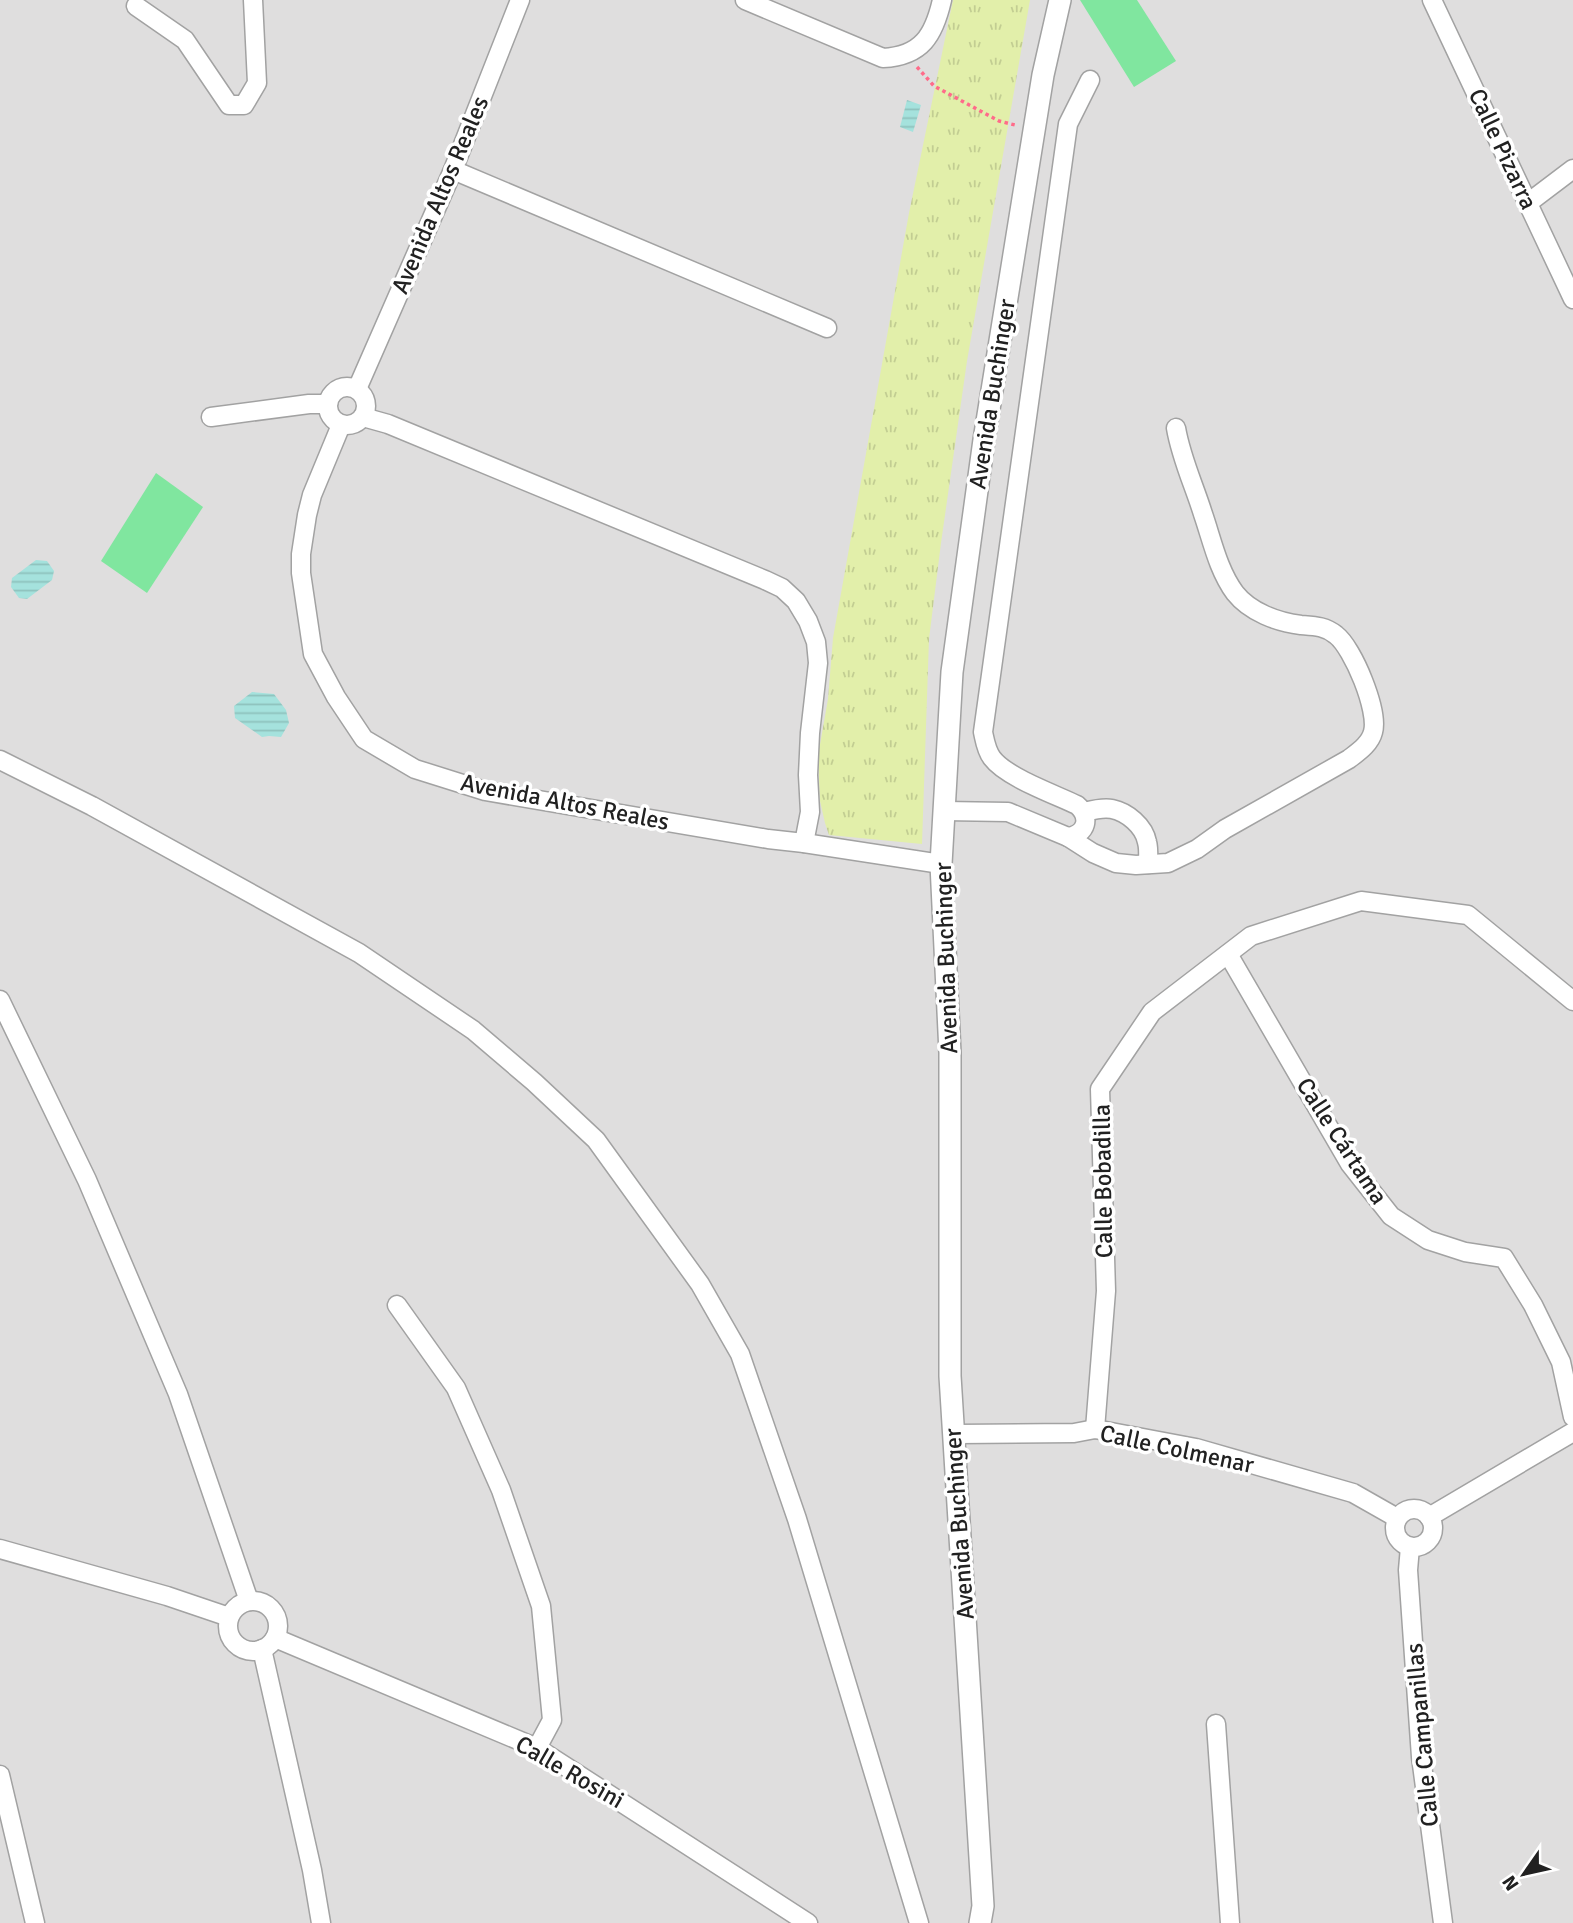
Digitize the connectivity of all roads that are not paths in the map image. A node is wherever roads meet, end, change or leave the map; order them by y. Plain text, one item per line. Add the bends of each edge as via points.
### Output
1 (253, 0) edge
2 (520, 0) edge
3 (745, 0) edge
4 (942, 0) edge
5 (1060, 0) edge
6 (1432, 0) edge
7 (136, 6) dead end
8 (1090, 80) dead end
9 (1573, 169) edge
10 (453, 170) junction
11 (1528, 203) junction
12 (1573, 299) edge
13 (827, 328) dead end
14 (357, 389) junction
15 (328, 404) junction
16 (211, 416) dead end
17 (363, 417) junction
18 (341, 425) junction
19 (1176, 428) dead end
20 (0, 760) edge
21 (944, 811) junction
22 (1084, 812) junction
23 (1068, 836) junction
24 (804, 843) junction
25 (941, 864) junction
26 (1148, 864) junction
27 (1228, 954) junction
28 (0, 1000) edge
29 (1573, 1001) edge
30 (397, 1305) dead end
31 (1573, 1417) edge
32 (1096, 1429) junction
33 (1573, 1432) edge
34 (954, 1443) junction
35 (1429, 1517) junction
36 (1397, 1518) junction
37 (1410, 1547) junction
38 (0, 1549) edge
39 (249, 1601) junction
40 (229, 1617) junction
41 (268, 1644) junction
42 (1216, 1724) dead end
43 (537, 1748) junction
44 (0, 1775) edge
45 (35, 1923) edge
46 (321, 1923) edge
47 (808, 1923) edge
48 (919, 1923) edge
49 (980, 1923) edge
50 (1230, 1923) edge
51 (1443, 1923) edge

1 - 7 street via 257,83 244,105 229,105 185,40
2 - 10 street, Avenida Altos Reales
3 - 4 street via 883,58 909,54 923,44 933,30
5 - 21 street, Avenida Buchinger via 1033,131 984,440 952,672
6 - 11 street, Calle Pizarra
8 - 22 street via 1068,124 983,732 990,756 999,766
9 - 11 street
10 - 13 street
10 - 14 street, Avenida Altos Reales
11 - 12 street, Calle Pizarra
14 - 15 street via 338,389
14 - 17 street via 367,405
15 - 16 street
15 - 18 street via 331,416
17 - 18 street via 353,425
17 - 24 street via 765,580 789,594 808,621 818,663 810,733 810,812
18 - 24 street, Avenida Altos Reales via 312,495 301,573 313,654 365,738 415,769 485,791
19 - 26 street via 1228,583 1255,610 1275,620 1322,627 1336,635 1347,647 1366,690 1374,716 1373,733 1349,759 1196,849 1168,863
20 - 48 street via 359,953 472,1030 596,1140 700,1284 740,1354 797,1519
21 - 23 street via 1008,812
21 - 25 street, Avenida Buchinger
22 - 23 street via 1082,831
22 - 26 street via 1111,808 1128,816 1145,835
23 - 26 street via 1116,863
24 - 25 street, Avenida Altos Reales
25 - 34 street, Avenida Buchinger via 950,1053
27 - 29 street, Calle Bobadilla via 1251,936 1361,901 1441,911 1468,915
27 - 31 street, Calle Cártama via 1350,1164 1391,1216 1428,1240 1504,1258 1561,1362
27 - 32 street, Calle Bobadilla via 1152,1012 1100,1089 1106,1291
28 - 39 street via 88,1180 178,1394
30 - 43 street via 456,1388 502,1490 541,1606 552,1720
32 - 34 street, Calle Colmenar via 957,1434
32 - 36 street, Calle Colmenar via 1196,1448 1353,1493
33 - 35 street
34 - 49 street, Avenida Buchinger via 983,1906
35 - 36 street via 1412,1508
35 - 37 street via 1433,1528 1429,1540
36 - 37 street via 1396,1536
37 - 51 street, Calle Campanillas via 1421,1757
38 - 40 street
39 - 40 street
39 - 41 street via 261,1602 277,1617 278,1626
40 - 41 street via 233,1641 243,1649 253,1651
41 - 43 street, Calle Rosini
41 - 46 street
42 - 50 street
43 - 47 street, Calle Rosini
44 - 45 street

